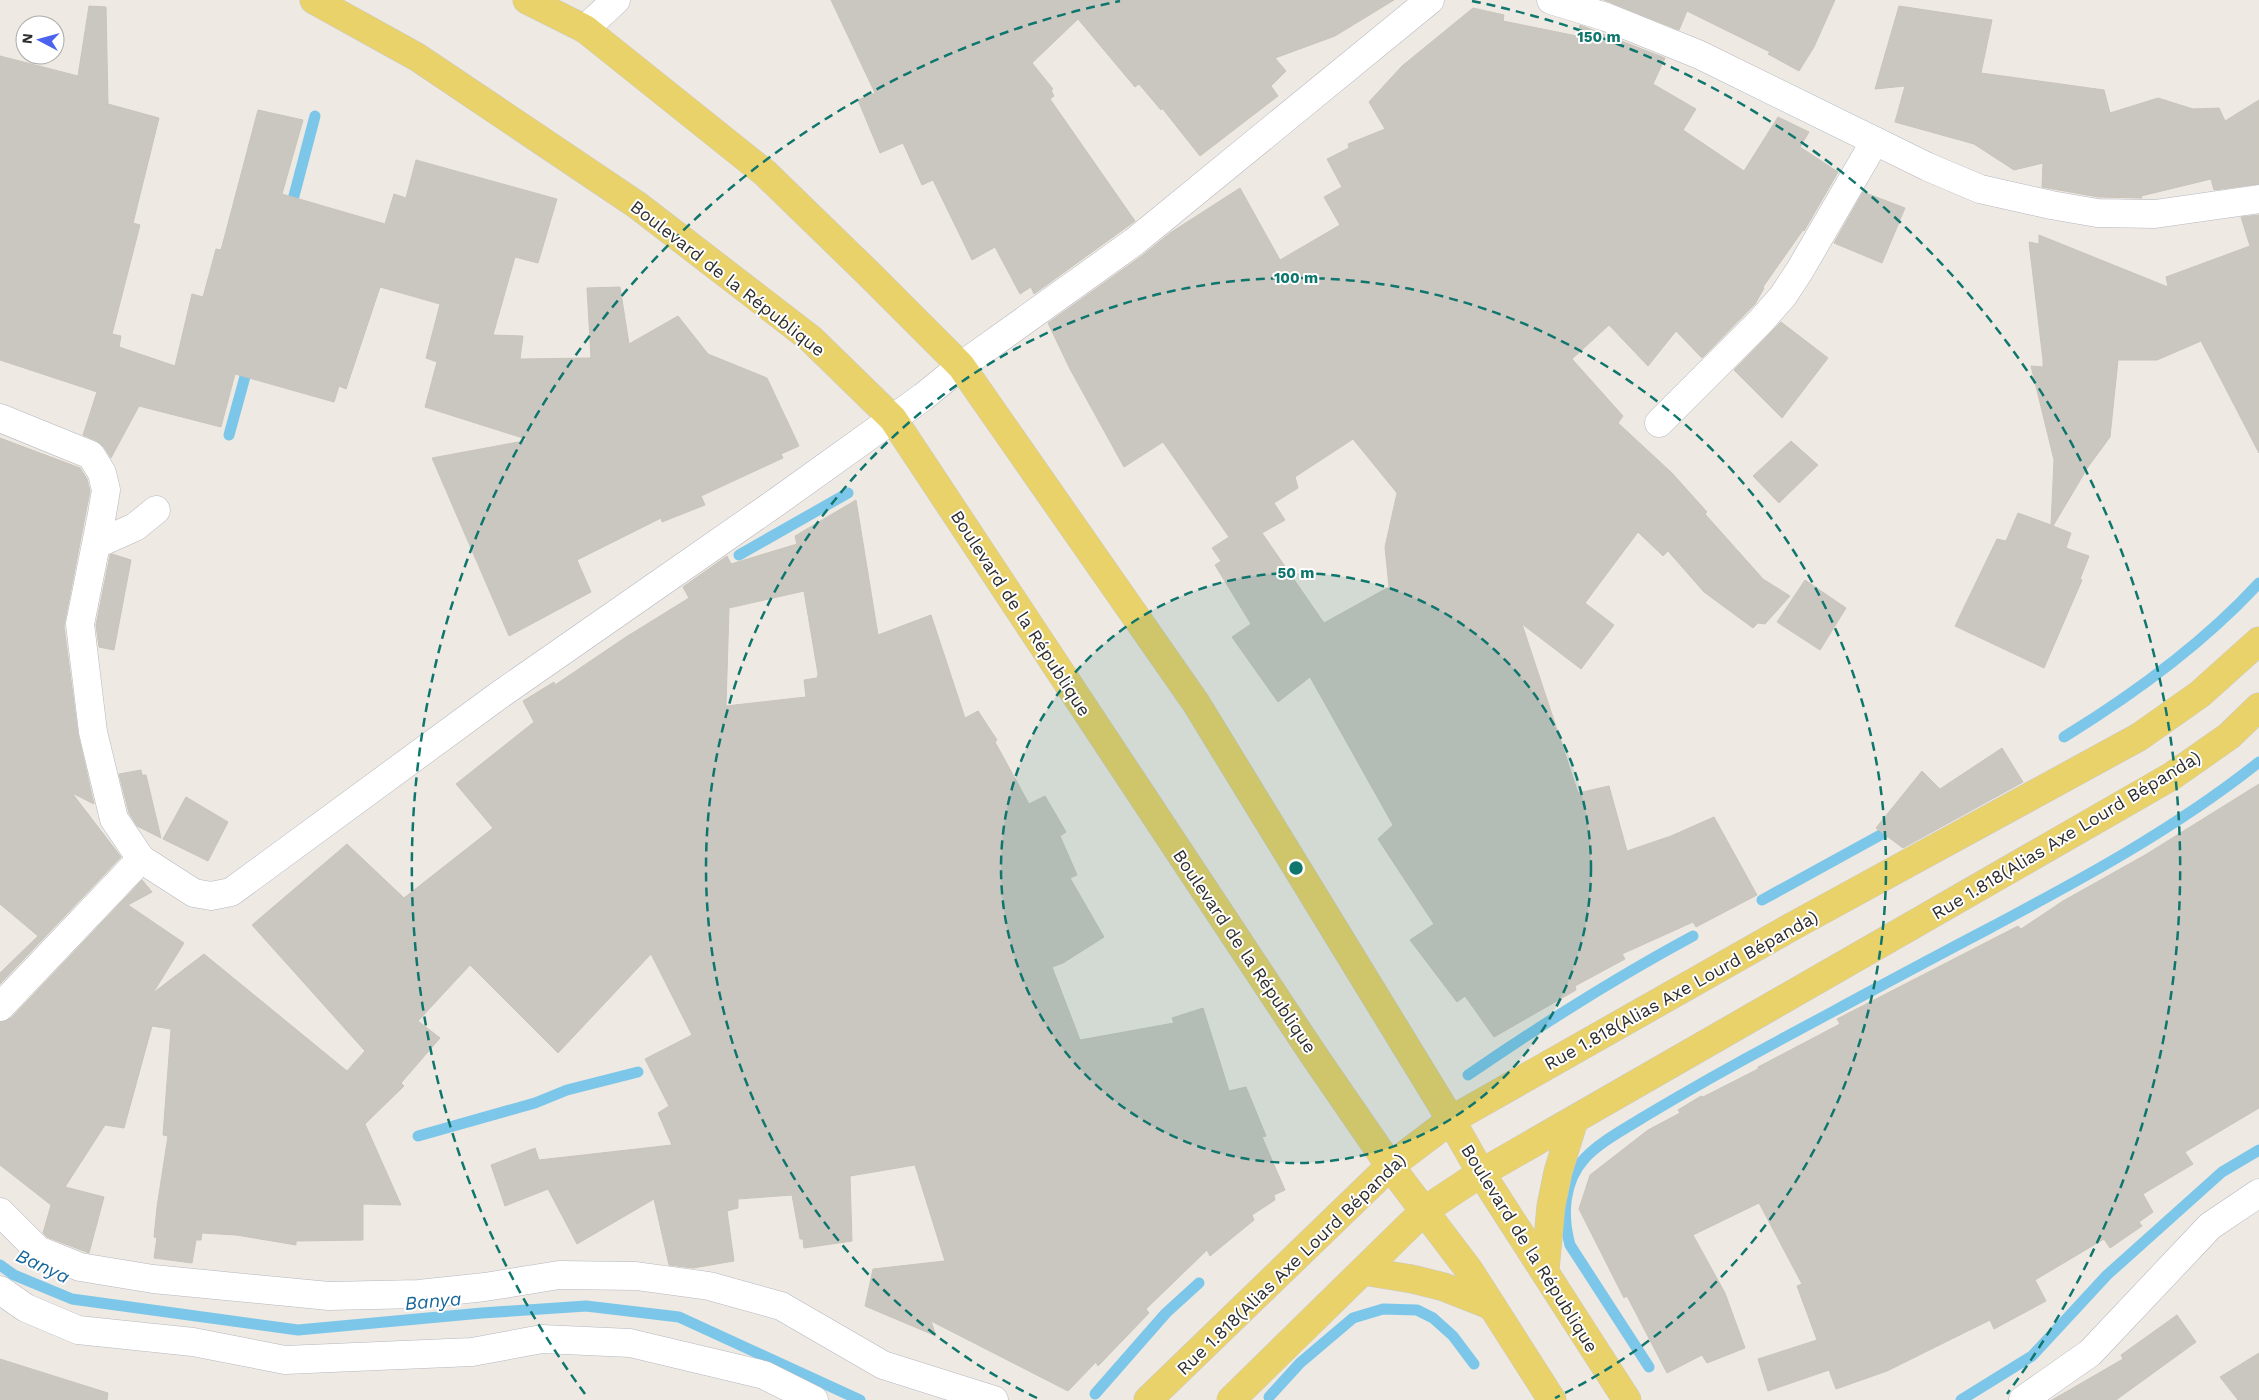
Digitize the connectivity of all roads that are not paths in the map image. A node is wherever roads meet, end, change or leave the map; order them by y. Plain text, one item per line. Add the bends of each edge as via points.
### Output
1 (314, 0) edge
2 (528, 0) edge
3 (616, 0) edge
4 (1430, 0) edge
5 (1551, 0) edge
6 (585, 29) junction
7 (1875, 140) junction
8 (2259, 199) edge
9 (961, 366) junction
10 (0, 418) edge
11 (893, 419) junction
12 (1659, 424) dead end
13 (156, 510) dead end
14 (97, 544) junction
15 (2259, 641) edge
16 (2259, 706) edge
17 (141, 859) junction
18 (0, 1007) edge
19 (1451, 1120) junction
20 (1574, 1120) junction
21 (1390, 1166) junction
22 (1481, 1173) junction
23 (2259, 1193) edge
24 (1425, 1210) junction
25 (0, 1212) edge
26 (1545, 1270) junction
27 (1363, 1271) junction
28 (0, 1290) edge
29 (1492, 1306) junction
30 (814, 1400) edge
31 (994, 1400) edge
32 (1148, 1400) edge
33 (1231, 1400) edge
34 (1552, 1400) edge
35 (1627, 1400) edge
36 (2023, 1400) edge

1 - 11 main road, Boulevard de la République via 418,57 637,205 811,339
2 - 6 main road, Boulevard de la République
3 - 6 street
4 - 9 street via 1134,242
5 - 7 street via 1606,17 1700,55
6 - 9 main road, Boulevard de la République via 765,173
7 - 8 street via 1980,189 2097,213 2155,214
7 - 12 street via 1783,296
9 - 11 street
9 - 19 main road, Boulevard de la République via 1196,703
10 - 14 street via 91,455 102,473 106,490
11 - 17 street via 498,696 231,892 211,896 194,892
11 - 21 main road, Boulevard de la République via 1307,1046
13 - 14 street via 135,527
14 - 17 street via 80,624 93,732 114,819
15 - 19 main road, Rue 1.818(Alias Axe Lourd Bépanda) via 2200,694 2139,737 1793,926
16 - 20 main road, Rue 1.818(Alias Axe Lourd Bépanda) via 2229,736 2172,776
17 - 18 street
19 - 21 main road, Rue 1.818(Alias Axe Lourd Bépanda)
19 - 22 main road, Boulevard de la République
20 - 22 main road, Rue 1.818(Alias Axe Lourd Bépanda)
20 - 26 main road via 1551,1206
21 - 24 main road, Boulevard de la République
21 - 32 main road, Rue 1.818(Alias Axe Lourd Bépanda)
22 - 24 main road, Rue 1.818(Alias Axe Lourd Bépanda)
22 - 26 main road, Boulevard de la République
23 - 36 street via 2210,1226 2090,1353
24 - 27 main road, Rue 1.818(Alias Axe Lourd Bépanda)
24 - 29 main road, Boulevard de la République
25 - 31 street via 38,1250 80,1267 153,1279 329,1296 419,1294 559,1275 636,1276 709,1286 781,1306 883,1366
26 - 35 main road, Boulevard de la République
27 - 29 main road via 1428,1283
27 - 33 main road, Rue 1.818(Alias Axe Lourd Bépanda)
28 - 30 street via 26,1308 78,1330 192,1342 285,1360 472,1352 542,1340 630,1343 764,1375
29 - 34 main road, Boulevard de la République

